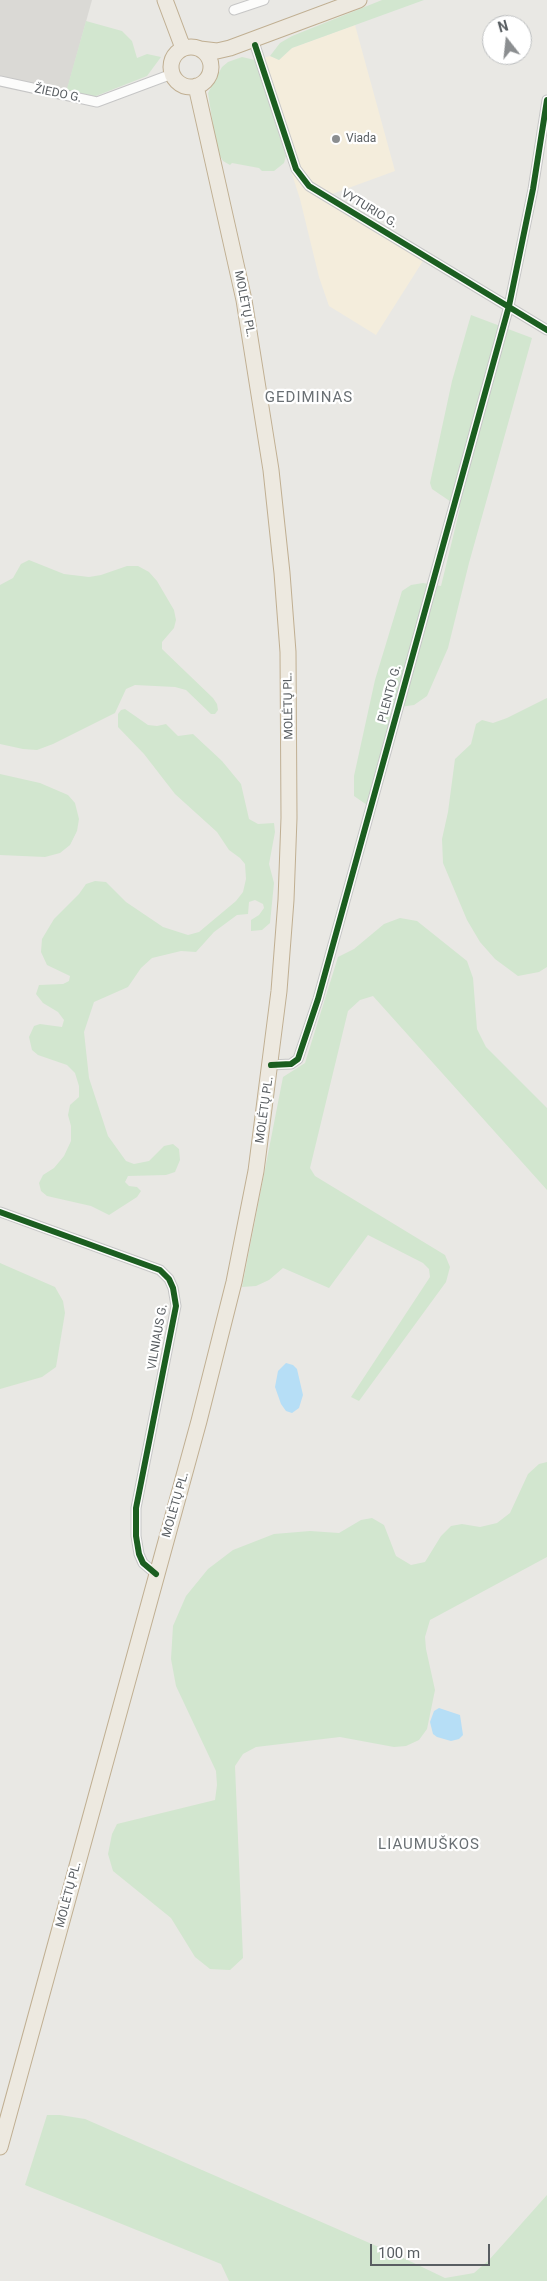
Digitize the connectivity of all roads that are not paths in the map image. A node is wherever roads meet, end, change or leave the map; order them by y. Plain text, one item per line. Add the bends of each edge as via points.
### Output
1 (165, 0) edge
2 (264, 0) edge
3 (359, 0) edge
4 (234, 10) dead end
5 (298, 24) junction
6 (255, 45) junction
7 (183, 48) junction
8 (200, 49) junction
9 (172, 74) junction
10 (209, 75) junction
11 (0, 81) edge
12 (196, 86) junction
13 (547, 100) edge
14 (509, 306) junction
15 (547, 330) edge
16 (271, 1065) junction
17 (0, 1212) edge
18 (156, 1574) junction
19 (0, 2147) edge

1 - 7 highway
2 - 4 street
3 - 5 highway
5 - 6 highway
5 - 8 highway via 223,50
6 - 10 highway via 226,57
6 - 14 street, VYTURIO G. via 296,169 309,186
7 - 8 highway via 193,46
7 - 9 highway via 172,58
8 - 10 highway via 210,60
9 - 11 street, ŽIEDO G. via 97,102
9 - 12 highway via 181,85
10 - 12 highway
12 - 16 highway, MOLĖTŲ PL. via 246,310 271,470 282,573 288,652 289,818 286,900
13 - 14 street
14 - 15 street, VYTURIO G.
14 - 16 street, PLENTO G. via 318,999 298,1059 291,1064
16 - 18 highway, MOLĖTŲ PL. via 256,1171 234,1282
17 - 18 street, VILNIAUS G. via 160,1270 173,1288 176,1306 136,1508 139,1554 143,1563
18 - 19 highway, MOLĖTŲ PL.

